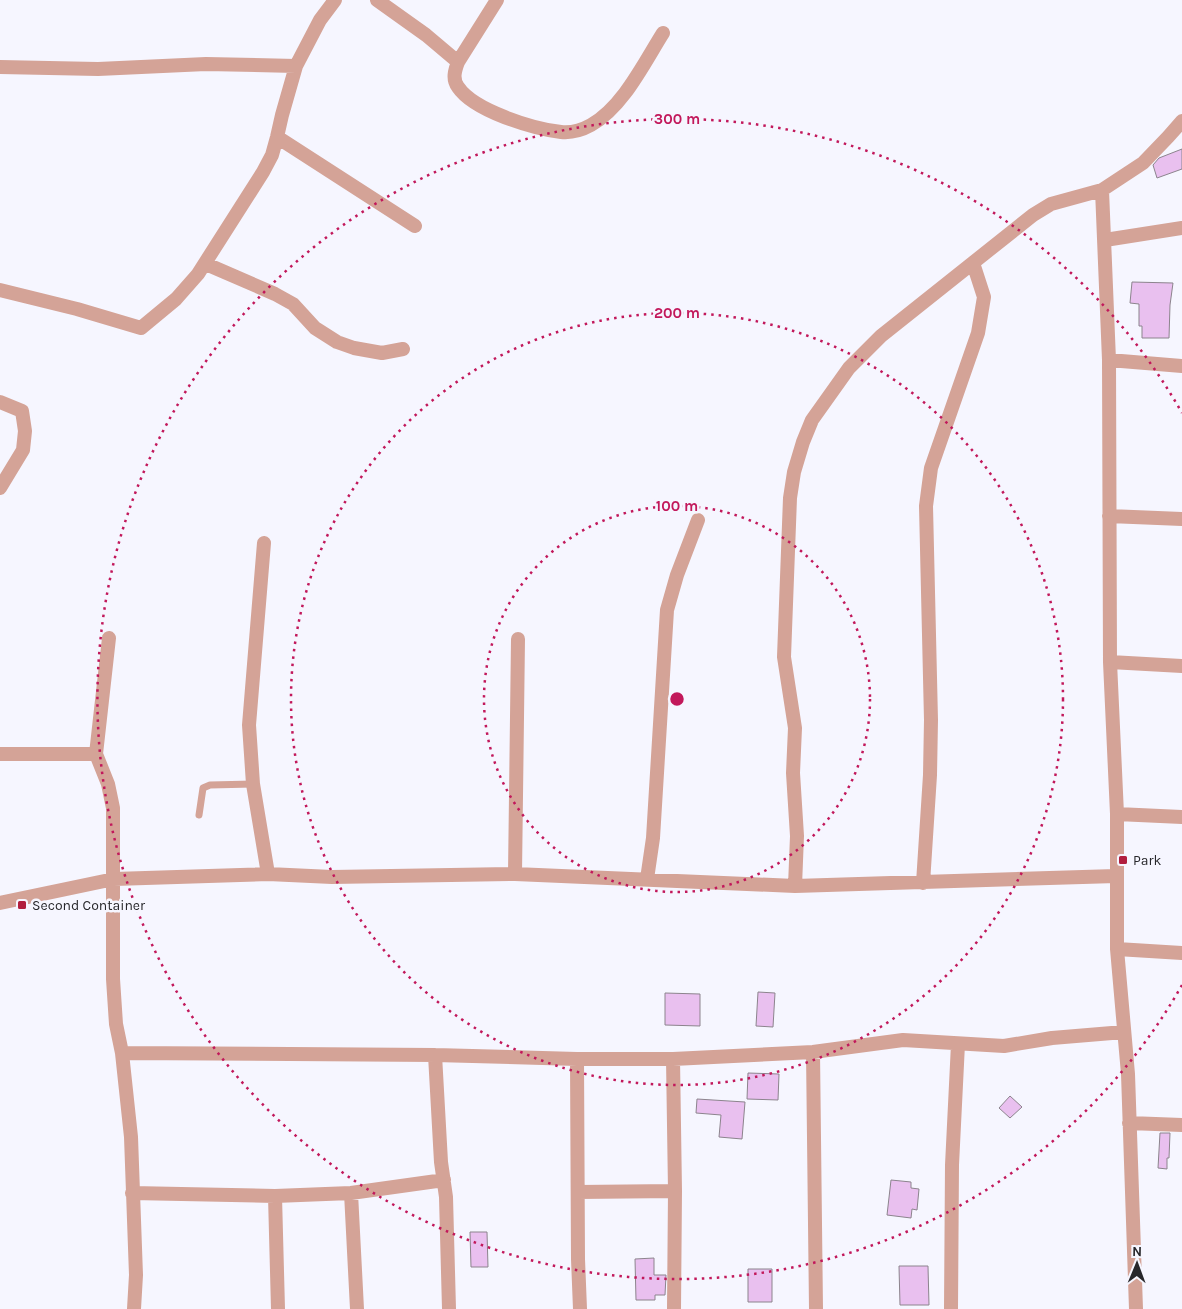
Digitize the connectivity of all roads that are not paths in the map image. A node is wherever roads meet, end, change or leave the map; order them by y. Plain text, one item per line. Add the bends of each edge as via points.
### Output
1 (335, 0) edge
2 (377, 0) edge
3 (498, 0) edge
4 (663, 33) dead end
5 (458, 62) junction
6 (296, 66) junction
7 (0, 67) edge
8 (1182, 121) edge
9 (277, 137) junction
10 (1102, 190) junction
11 (415, 226) dead end
12 (1182, 228) edge
13 (1105, 240) junction
14 (973, 263) junction
15 (206, 264) junction
16 (0, 290) edge
17 (403, 349) dead end
18 (1109, 360) junction
19 (1182, 366) edge
20 (0, 402) edge
21 (0, 488) edge
22 (1109, 516) junction
23 (1182, 518) edge
24 (698, 520) dead end
25 (264, 543) dead end
26 (109, 638) dead end
27 (518, 639) dead end
28 (1110, 662) junction
29 (1182, 666) edge
30 (0, 754) edge
31 (96, 754) junction
32 (253, 784) junction
33 (1117, 814) junction
34 (200, 815) dead end
35 (1182, 817) edge
36 (268, 874) junction
37 (515, 874) junction
38 (1116, 876) junction
39 (114, 879) junction
40 (647, 879) junction
41 (923, 883) junction
42 (795, 886) junction
43 (0, 902) edge
44 (1117, 949) junction
45 (1182, 953) edge
46 (1124, 1032) junction
47 (958, 1044) junction
48 (813, 1052) junction
49 (122, 1053) junction
50 (436, 1055) junction
51 (577, 1059) junction
52 (673, 1059) junction
53 (1129, 1124) junction
54 (1182, 1125) edge
55 (444, 1180) junction
56 (675, 1191) junction
57 (578, 1192) junction
58 (132, 1193) junction
59 (351, 1193) junction
60 (275, 1196) junction
61 (134, 1309) edge
62 (278, 1309) edge
63 (357, 1309) edge
64 (449, 1309) edge
65 (580, 1309) edge
66 (674, 1309) edge
67 (816, 1309) edge
68 (951, 1309) edge
69 (1136, 1309) edge

1 - 6 street via 320,20
2 - 5 street
3 - 5 street
4 - 5 street via 618,102 592,125 578,130 562,132 526,124 478,105 458,88 454,79
6 - 7 street
6 - 9 street
8 - 10 street via 1143,163
9 - 11 street
9 - 15 street via 263,172
10 - 13 street
10 - 14 street via 1051,204
12 - 13 street
13 - 18 street
14 - 41 street via 984,297 978,333 931,468 926,506 931,720
14 - 42 street via 886,330 849,368 812,420 794,472 790,498 784,657 796,728 793,773 797,836
15 - 16 street via 176,299 141,328
15 - 17 street via 293,304 315,328 337,342 382,353
18 - 19 street
18 - 22 street
20 - 21 street via 22,411 25,431 23,450
22 - 23 street
22 - 28 street
24 - 40 street via 667,610 653,838
25 - 32 street via 248,724
26 - 31 street
27 - 37 street
28 - 29 street
28 - 33 street
30 - 31 street
31 - 39 street via 113,808
32 - 34 lane via 203,788
32 - 36 street
33 - 35 street
33 - 38 street
36 - 37 street via 332,877
36 - 39 street
37 - 40 street
38 - 41 street
38 - 44 street
39 - 43 street
39 - 49 street via 113,979
40 - 42 street
41 - 42 street
44 - 45 street
44 - 46 street
46 - 47 street via 1004,1046
46 - 53 street
47 - 48 street via 903,1040
47 - 68 street via 952,1165
48 - 52 street
48 - 67 street
49 - 50 street
49 - 58 street via 131,1138
50 - 51 street
50 - 55 street
51 - 52 street
51 - 57 street
52 - 56 street
53 - 54 street
53 - 69 street
55 - 59 street
55 - 64 street
56 - 57 street
56 - 66 street
57 - 65 street
58 - 60 street
58 - 61 street via 136,1274
59 - 60 street
59 - 63 street
60 - 62 street

